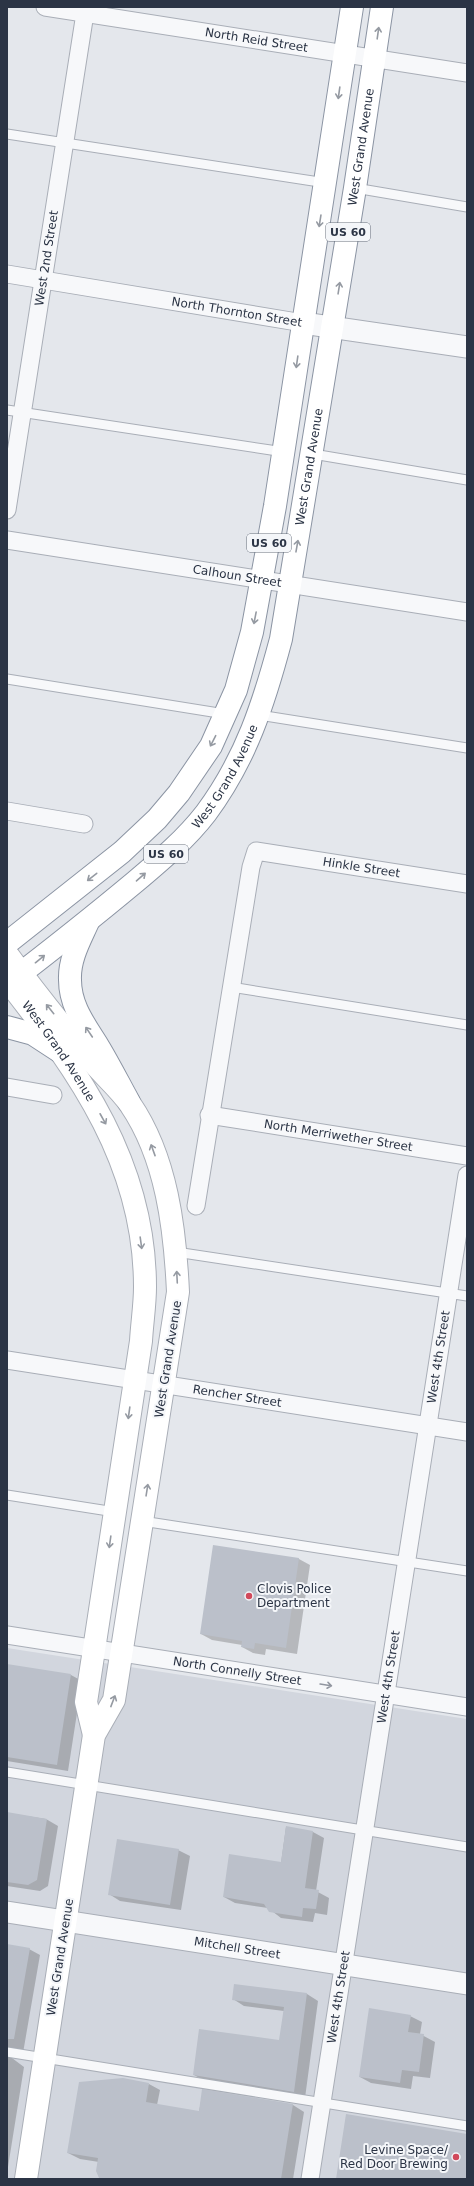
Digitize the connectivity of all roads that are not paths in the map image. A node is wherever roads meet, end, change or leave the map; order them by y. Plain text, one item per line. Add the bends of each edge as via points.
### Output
1 (45, 7) edge
2 (352, 7) edge
3 (382, 7) edge
4 (86, 10) edge
5 (345, 54) junction
6 (374, 59) junction
7 (467, 73) edge
8 (7, 134) edge
9 (65, 142) junction
10 (326, 183) junction
11 (355, 188) junction
12 (467, 207) edge
13 (7, 274) edge
14 (44, 280) junction
15 (303, 323) junction
16 (332, 327) junction
17 (467, 347) edge
18 (15, 411) edge
19 (284, 452) junction
20 (313, 454) junction
21 (467, 480) edge
22 (7, 510) edge
23 (7, 540) edge
24 (262, 580) junction
25 (290, 584) junction
26 (467, 612) edge
27 (7, 679) edge
28 (227, 714) junction
29 (259, 715) junction
30 (467, 748) edge
31 (7, 811) edge
32 (84, 824) dead end
33 (467, 884) edge
34 (90, 918) junction
35 (7, 943) edge
36 (7, 954) edge
37 (11, 980) edge
38 (231, 987) junction
39 (467, 1025) edge
40 (7, 1027) edge
41 (59, 1051) junction
42 (7, 1087) edge
43 (53, 1095) dead end
44 (129, 1102) junction
45 (209, 1116) junction
46 (467, 1156) edge
47 (467, 1175) edge
48 (196, 1206) dead end
49 (176, 1252) junction
50 (449, 1293) junction
51 (467, 1296) edge
52 (7, 1360) edge
53 (134, 1380) junction
54 (164, 1384) junction
55 (428, 1426) junction
56 (467, 1432) edge
57 (7, 1495) edge
58 (115, 1512) junction
59 (142, 1521) junction
60 (406, 1562) junction
61 (467, 1571) edge
62 (7, 1635) edge
63 (94, 1648) junction
64 (122, 1653) junction
65 (386, 1694) junction
66 (467, 1707) edge
67 (94, 1735) junction
68 (7, 1772) edge
69 (87, 1783) junction
70 (364, 1830) junction
71 (467, 1847) edge
72 (7, 1912) edge
73 (65, 1922) junction
74 (343, 1965) junction
75 (467, 1984) edge
76 (7, 2052) edge
77 (44, 2058) junction
78 (322, 2103) junction
79 (467, 2126) edge
80 (26, 2179) edge
81 (310, 2179) edge

1 - 4 street, North Reid Street
2 - 5 main road, US 60
6 -> 3 main road, West Grand Avenue / US 60
4 - 5 street, North Reid Street
4 - 9 street, West 2nd Street
5 - 6 street, North Reid Street
5 -> 10 main road, US 60
6 - 7 street, North Reid Street
6 - 11 main road, West Grand Avenue / US 60
8 - 9 lane
9 - 10 lane
9 - 14 street, West 2nd Street
10 -> 15 main road, US 60
11 - 12 lane
16 -> 11 main road, West Grand Avenue / US 60
13 - 14 street, North Thornton Street
14 - 15 street, North Thornton Street
14 - 18 street, West 2nd Street
15 - 16 street, North Thornton Street
15 -> 19 main road, US 60
16 - 17 street, North Thornton Street
16 - 20 main road, West Grand Avenue / US 60
18 - 19 lane
18 - 22 street, West 2nd Street
19 - 24 main road, US 60
20 - 21 lane
25 -> 20 main road, West Grand Avenue / US 60
23 - 24 street, Calhoun Street
24 - 25 street, Calhoun Street
24 -> 28 main road, US 60 via 242,672
25 - 26 street, Calhoun Street
25 - 29 main road, West Grand Avenue / US 60 via 281,640
27 - 28 lane
28 -> 35 main road, US 60 via 196,769 157,819 122,852
29 - 30 lane
34 -> 29 main road, West Grand Avenue / US 60 via 175,847 206,813 232,771
31 - 32 street
33 - 38 street, Hinkle Street via 256,851 251,867
37 -> 34 main road, West Grand Avenue / US 60
44 -> 34 main road via 98,1046 79,1018 71,995 71,965
36 - 37 main road, West Grand Avenue
37 - 41 main road, West Grand Avenue
44 -> 37 main road, West Grand Avenue
38 - 39 lane
38 - 45 street
40 - 41 main road via 33,1034
41 -> 53 main road, West Grand Avenue via 82,1082 109,1130 134,1207 145,1286 141,1341
42 - 43 street
49 -> 44 main road, West Grand Avenue via 170,1208 153,1150
45 - 46 street, North Merriwether Street
45 - 48 street
47 - 50 street, West 4th Street
49 - 50 lane
54 -> 49 main road, West Grand Avenue via 178,1292
50 - 51 lane
50 - 55 street, West 4th Street
52 - 53 street, Rencher Street
53 - 54 street, Rencher Street
53 -> 58 main road, West Grand Avenue
54 - 55 street, Rencher Street
59 -> 54 main road, West Grand Avenue
55 - 56 street, Rencher Street
55 - 60 street, West 4th Street
57 - 58 lane
58 -> 63 main road, West Grand Avenue
59 - 60 lane
59 - 64 main road, West Grand Avenue
60 - 61 lane
60 - 65 street, West 4th Street
62 - 63 street, North Connelly Street
63 - 64 street, North Connelly Street
63 - 67 main road, West Grand Avenue via 86,1702
64 -> 65 street, North Connelly Street
67 -> 64 main road, West Grand Avenue via 114,1700
65 - 66 street, North Connelly Street
65 - 70 street, West 4th Street
67 - 69 main road, West Grand Avenue
68 - 69 lane
69 - 70 lane
69 - 73 main road, West Grand Avenue
70 - 71 lane
70 - 74 street, West 4th Street
72 - 73 street, Mitchell Street
73 - 74 street, Mitchell Street
73 - 77 main road, West Grand Avenue
74 - 75 street, Mitchell Street
74 - 78 street, West 4th Street
76 - 77 lane
77 - 78 lane
77 - 80 main road, West Grand Avenue
78 - 79 lane
78 - 81 street, West 4th Street

